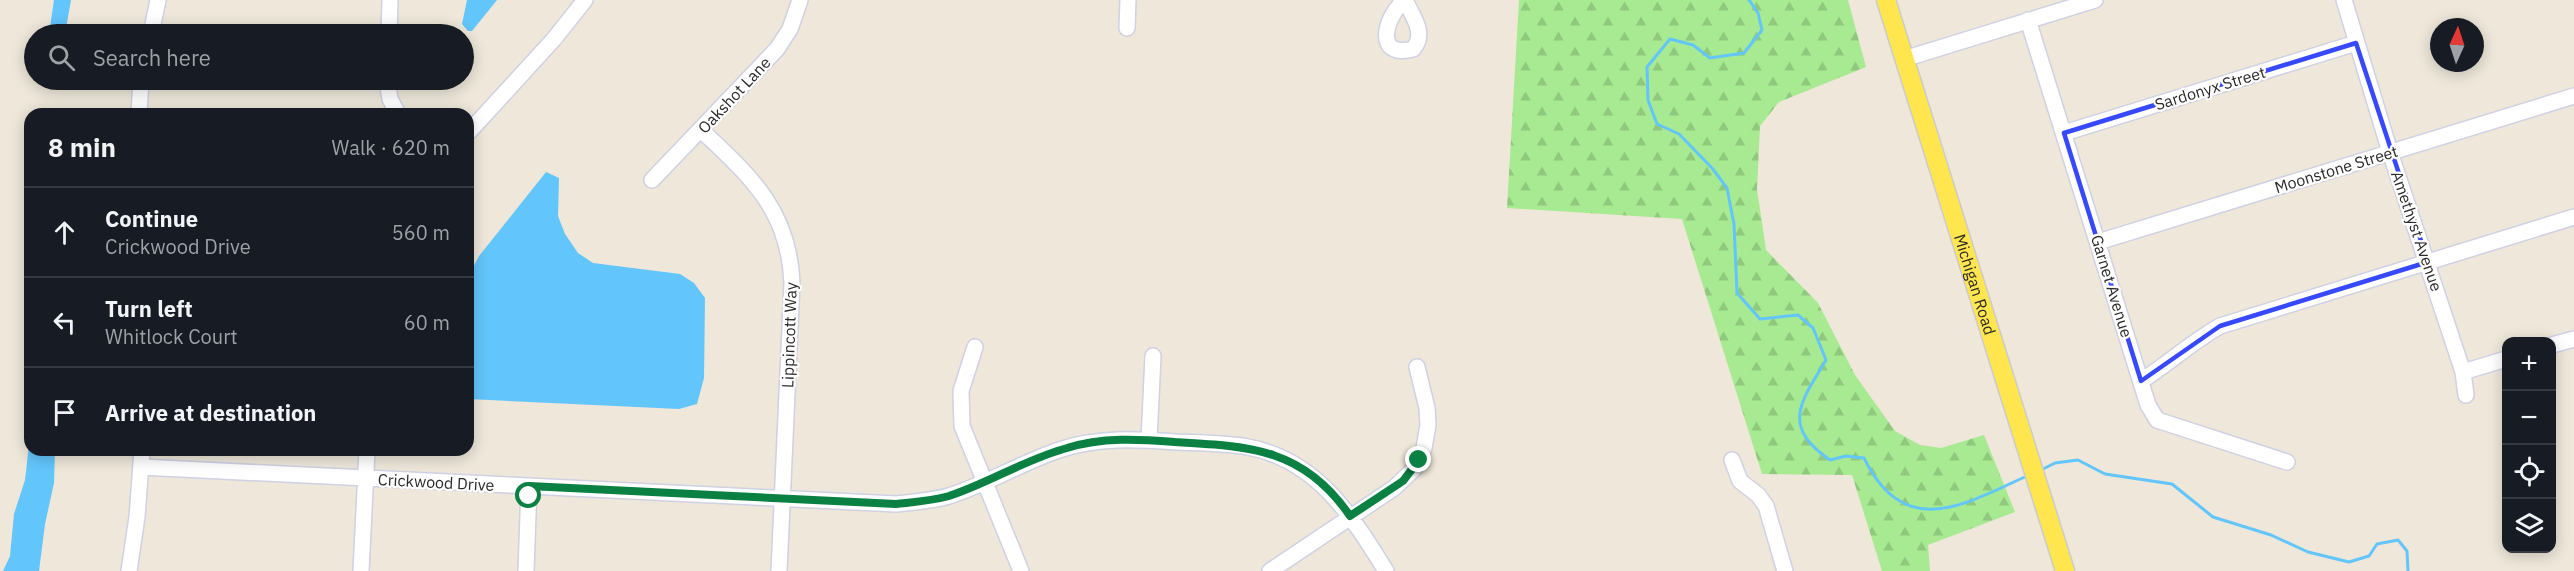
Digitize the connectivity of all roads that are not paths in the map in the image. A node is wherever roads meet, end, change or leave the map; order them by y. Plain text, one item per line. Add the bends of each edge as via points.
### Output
1 (159, 0) edge
2 (390, 0) edge
3 (585, 0) edge
4 (800, 0) edge
5 (1128, 0) edge
6 (1886, 0) edge
7 (2095, 0) edge
8 (2344, 0) edge
9 (2028, 21) junction
10 (153, 24) edge
11 (389, 24) edge
12 (1127, 28) dead end
13 (2356, 43) junction
14 (1904, 58) junction
15 (140, 90) edge
16 (389, 90) edge
17 (2574, 96) edge
18 (139, 108) edge
19 (395, 108) edge
20 (474, 126) edge
21 (701, 130) junction
22 (2064, 133) junction
23 (2390, 152) junction
24 (652, 180) dead end
25 (2574, 217) edge
26 (2098, 242) junction
27 (2428, 262) junction
28 (2574, 339) edge
29 (2556, 344) edge
30 (975, 347) dead end
31 (1153, 356) dead end
32 (2502, 360) edge
33 (1418, 367) dead end
34 (2463, 372) junction
35 (2142, 381) junction
36 (2466, 395) dead end
37 (1149, 440) junction
38 (142, 456) edge
39 (367, 456) edge
40 (1732, 460) dead end
41 (2287, 462) dead end
42 (141, 467) junction
43 (365, 479) junction
44 (984, 482) junction
45 (529, 486) junction
46 (782, 499) junction
47 (1350, 516) junction
48 (129, 571) edge
49 (361, 571) edge
50 (526, 571) edge
51 (779, 571) edge
52 (1021, 571) edge
53 (1270, 571) edge
54 (1386, 571) edge
55 (1785, 571) edge
56 (2065, 571) edge

1 - 10 street
2 - 11 street
3 - 20 street
4 - 21 street, Oakshot Lane via 790,29 777,49
5 - 12 street
6 - 14 main road, Michigan Road
7 - 9 street
8 - 13 street, Amethyst Avenue
9 - 14 street
9 - 22 street, Garnet Avenue
13 - 22 street, Sardonyx Street
13 - 23 street, Amethyst Avenue
14 - 56 main road, Michigan Road
15 - 18 street
16 - 19 street
17 - 23 street, Moonstone Street
21 - 24 street, Oakshot Lane
21 - 46 street, Lippincott Way via 761,190 778,219 788,250 792,283
22 - 26 street, Garnet Avenue
23 - 26 street, Moonstone Street
23 - 27 street, Amethyst Avenue
25 - 27 street
26 - 35 street, Garnet Avenue
27 - 34 street, Amethyst Avenue
27 - 35 street via 2220,326
28 - 29 street
30 - 44 street via 963,382 960,409 966,439
31 - 37 street
32 - 34 street
33 - 47 street via 1428,412 1422,452 1403,481
34 - 36 street, Amethyst Avenue
35 - 41 street, Garnet Avenue via 2148,405 2157,420
37 - 44 street, Crickwood Drive via 1081,444
37 - 47 street, Crickwood Drive via 1237,445 1264,451 1306,471
38 - 42 street
39 - 43 street
40 - 55 street via 1740,481 1766,506
42 - 43 street, Crickwood Drive
42 - 48 street
43 - 45 street, Crickwood Drive
43 - 49 street
44 - 46 street, Crickwood Drive via 914,503
44 - 52 street
45 - 46 street, Crickwood Drive
45 - 50 street
46 - 51 street, Lippincott Way
47 - 53 street
47 - 54 street, Crickwood Drive

